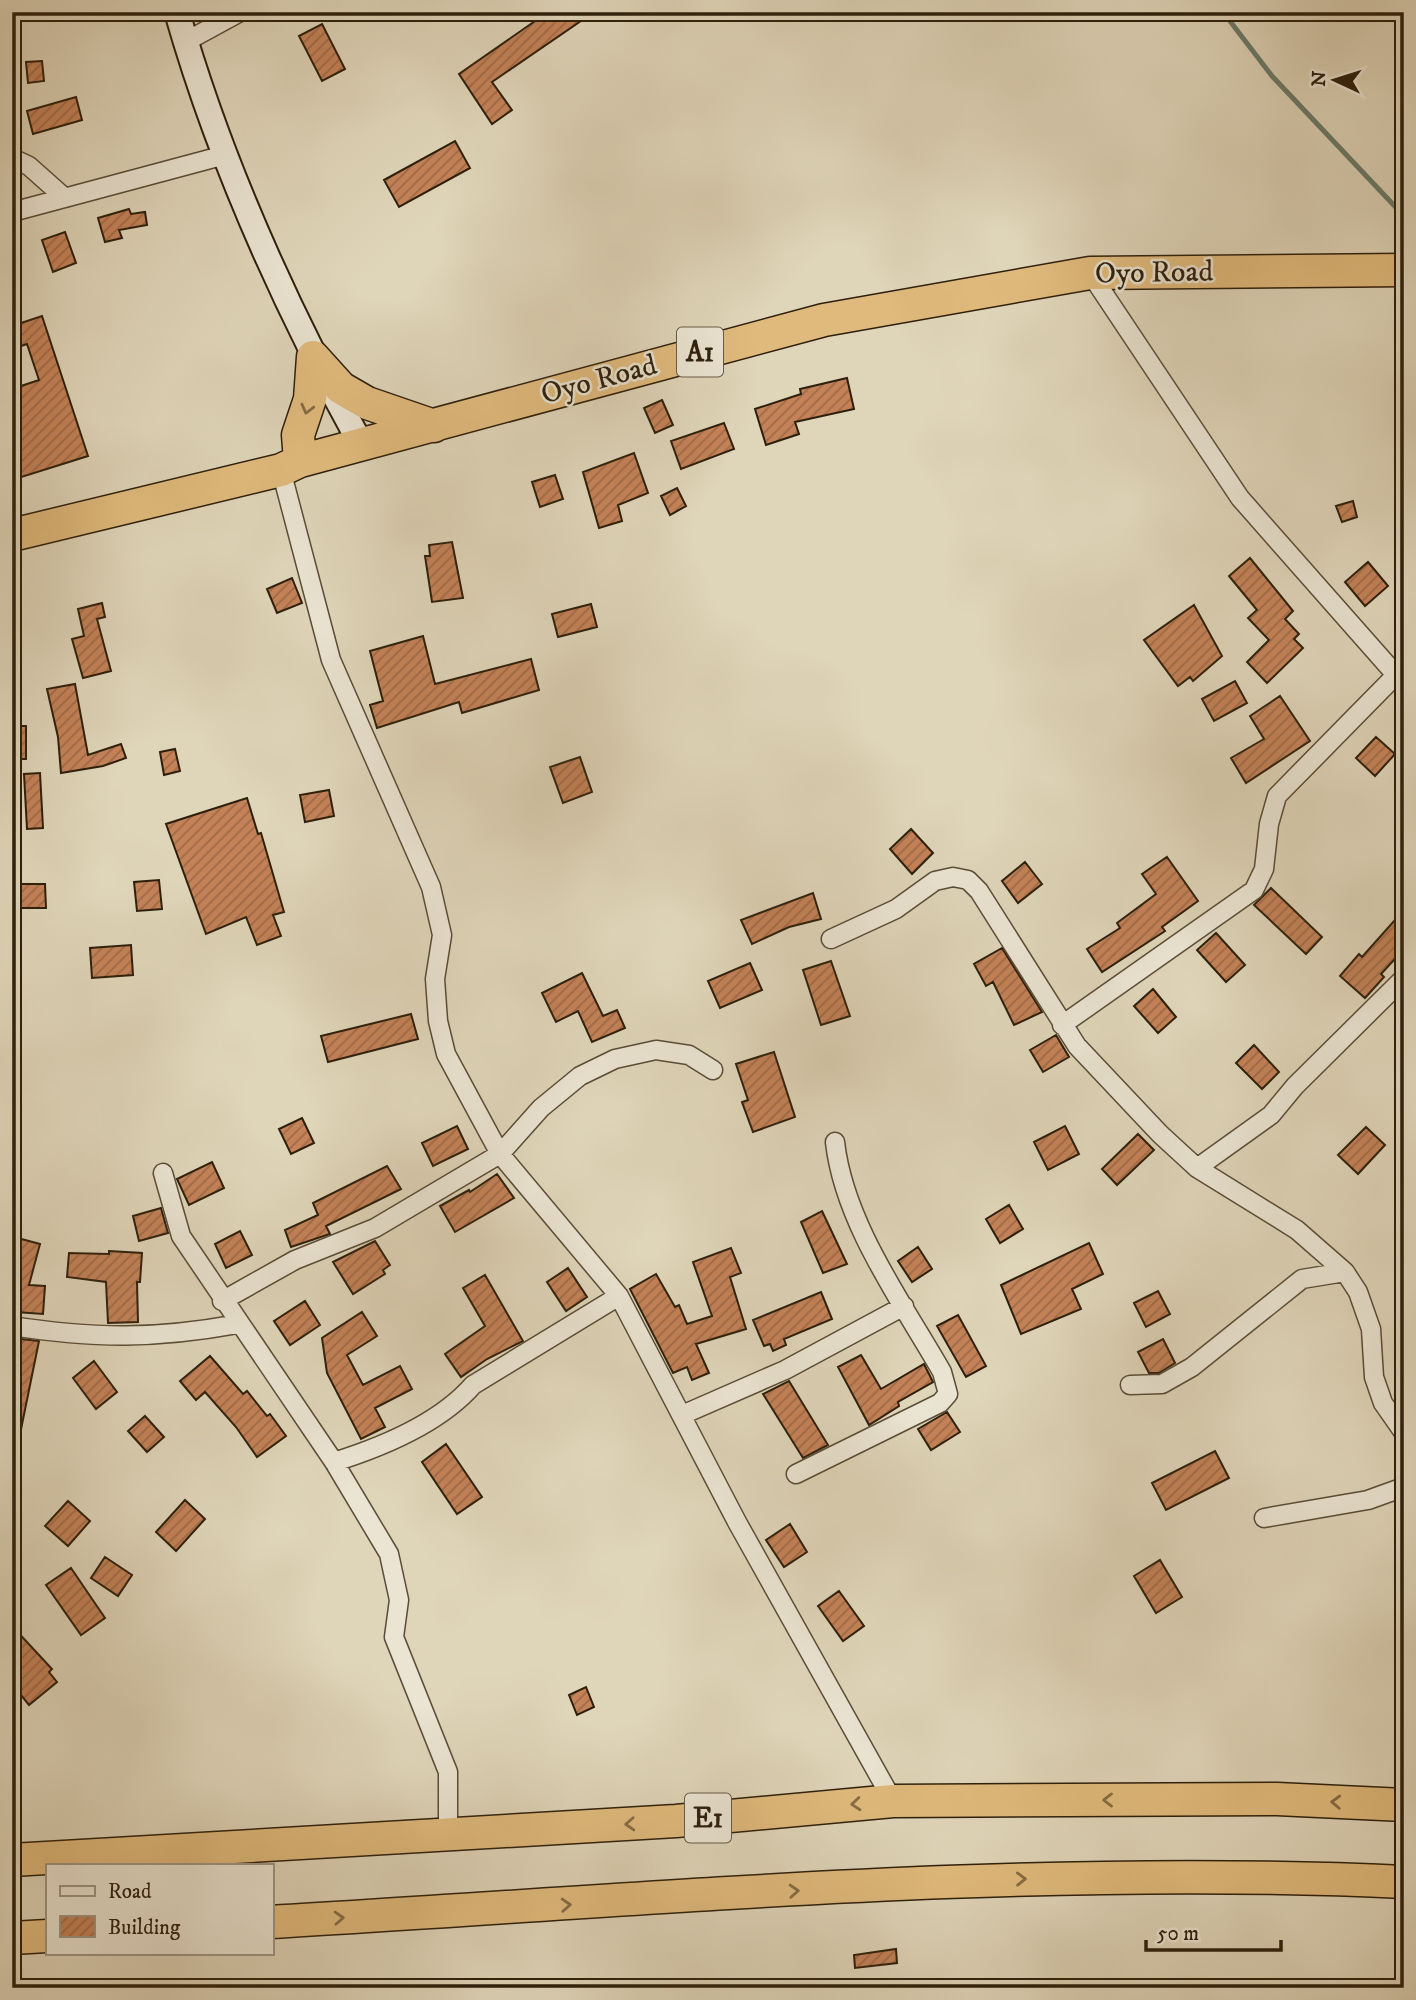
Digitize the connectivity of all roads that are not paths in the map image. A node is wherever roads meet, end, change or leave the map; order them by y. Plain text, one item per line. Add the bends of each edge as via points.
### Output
1 (177, 12) edge
2 (240, 12) edge
3 (185, 42) junction
4 (225, 155) junction
5 (12, 158) edge
6 (65, 198) junction
7 (12, 212) edge
8 (1404, 270) edge
9 (1090, 273) junction
10 (313, 356) junction
11 (434, 426) junction
12 (362, 446) junction
13 (290, 466) junction
14 (12, 535) edge
15 (1400, 680) edge
16 (831, 939) dead end
17 (1404, 978) edge
18 (1062, 1025) junction
19 (713, 1070) dead end
20 (835, 1142) dead end
21 (500, 1154) junction
22 (1198, 1168) junction
23 (163, 1173) dead end
24 (1345, 1272) junction
25 (619, 1296) junction
26 (222, 1301) junction
27 (904, 1306) junction
28 (238, 1324) junction
29 (12, 1326) edge
30 (1130, 1385) dead end
31 (682, 1415) junction
32 (1404, 1433) edge
33 (334, 1462) junction
34 (796, 1474) dead end
35 (1404, 1487) edge
36 (1264, 1518) dead end
37 (893, 1801) junction
38 (1404, 1805) edge
39 (448, 1832) junction
40 (12, 1860) edge
41 (1404, 1882) edge
42 (273, 1923) edge
43 (46, 1936) edge
44 (12, 1938) edge

1 - 3 street
2 - 3 street
3 - 4 street
4 - 6 street
4 - 10 street
5 - 6 street via 29,166
6 - 7 street
8 - 9 highway, Oyo Road / A1
9 - 11 highway, Oyo Road / A1 via 824,320
9 - 15 street via 1240,498
10 - 11 highway via 341,388 367,403
10 - 12 street
10 -> 13 highway via 310,399
11 - 12 highway, Oyo Road / A1
12 - 13 highway, Oyo Road / A1
13 - 14 highway, Oyo Road / A1
13 - 21 street via 331,660 431,887 442,934 435,979 446,1054
15 - 18 street via 1277,796 1264,869 1254,890
16 - 18 street via 896,909 935,881 968,880
17 - 22 street via 1271,1115
18 - 22 street via 1160,1134
19 - 21 street via 689,1055 656,1050 615,1059 580,1076 541,1108
20 - 27 street via 839,1173 859,1225
21 - 25 street
21 - 26 street via 375,1228 295,1259
22 - 24 street via 1297,1230
23 - 26 street via 181,1237
24 - 30 street via 1302,1279 1192,1367 1162,1384
24 - 32 street via 1358,1292 1371,1329 1374,1377 1383,1403
25 - 31 street
25 - 33 street via 474,1385 459,1402 426,1422 372,1451
26 - 28 street
27 - 31 street via 785,1370
27 - 34 street via 942,1372 948,1394 940,1403
28 - 29 street via 175,1336 93,1337
28 - 33 street
31 - 37 street
33 - 39 street via 389,1554 399,1600 394,1637 448,1772
35 - 36 street via 1368,1500
38 -> 37 highway, E1 via 1277,1799
37 -> 39 highway, E1 via 676,1821
39 - 40 highway, E1
42 -> 41 highway via 994,1879 1273,1876
43 - 44 highway

